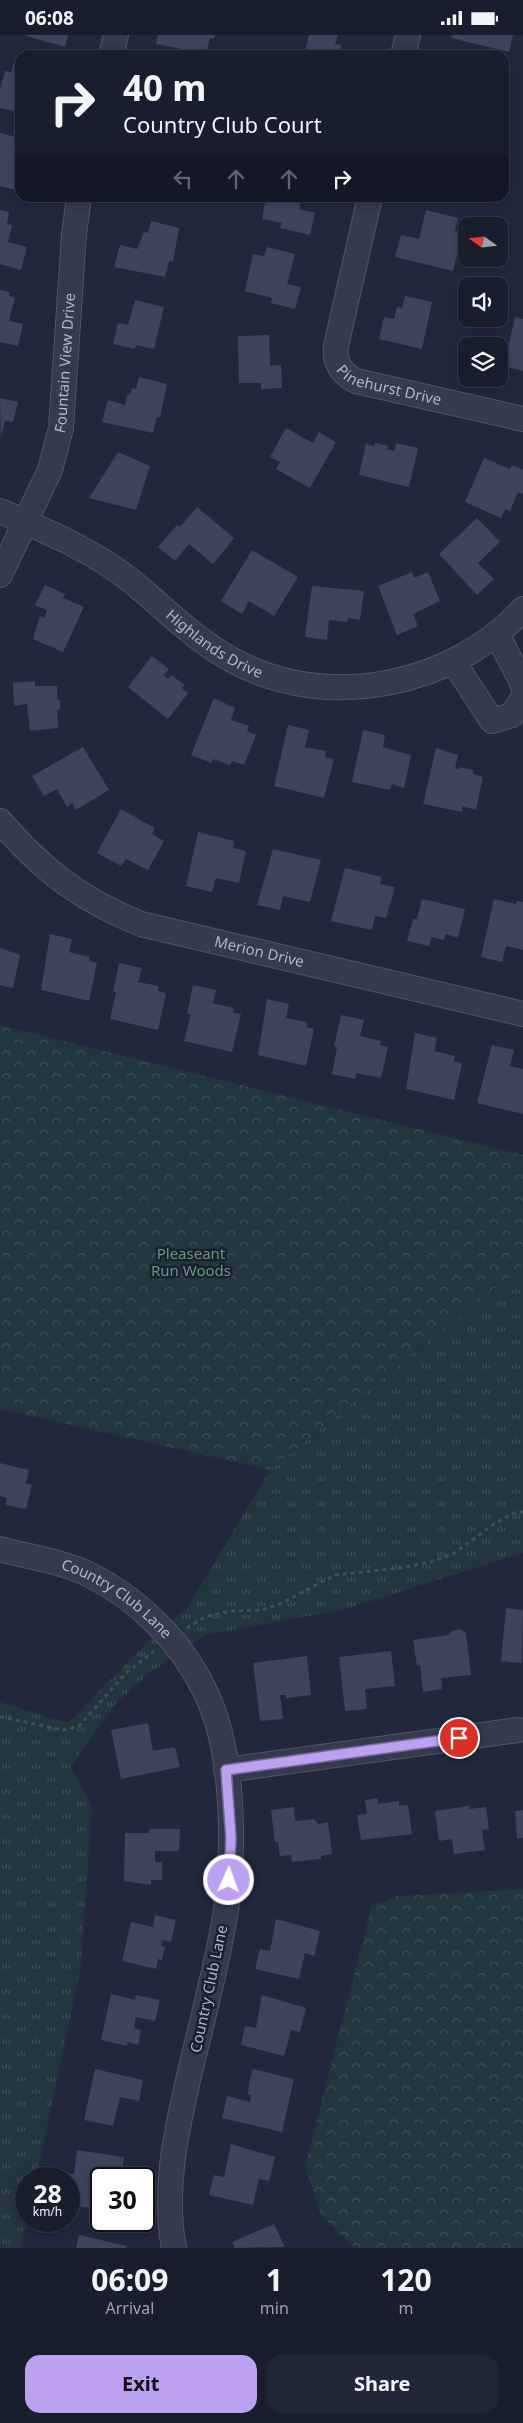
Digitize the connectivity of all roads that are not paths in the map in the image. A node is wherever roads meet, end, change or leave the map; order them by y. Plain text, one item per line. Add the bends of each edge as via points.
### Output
1 (116, 35) edge
2 (408, 35) edge
3 (112, 50) edge
4 (404, 50) edge
5 (78, 202) edge
6 (369, 202) edge
7 (523, 419) edge
8 (0, 511) edge
9 (26, 522) junction
10 (0, 575) edge
11 (523, 609) edge
12 (497, 634) junction
13 (453, 661) junction
14 (523, 685) edge
15 (523, 699) edge
16 (0, 821) edge
17 (9, 846) edge
18 (523, 1014) edge
19 (0, 1549) edge
20 (518, 1730) dead end
21 (226, 1770) junction
22 (174, 2248) edge

1 - 3 street
2 - 4 street
5 - 9 street, Fountain View Drive via 61,428 50,470
6 - 7 street, Pinehurst Drive via 336,345 341,371 356,381
8 - 9 street, Highlands Drive
9 - 10 street
9 - 13 street, Highlands Drive via 108,565 206,645 238,664 266,675 310,685 362,686 410,677
11 - 12 street, Highlands Drive
12 - 13 street, Highlands Drive
12 - 14 street
13 - 15 street via 492,721 512,715
16 - 17 street, Merion Drive
17 - 18 street, Merion Drive via 106,910 141,924
19 - 21 street, Country Club Lane via 66,1565 127,1598 151,1617 190,1663 205,1690 216,1718
20 - 21 street
21 - 22 street, Country Club Lane via 231,1838 229,1880 222,1936 172,2158 169,2218

